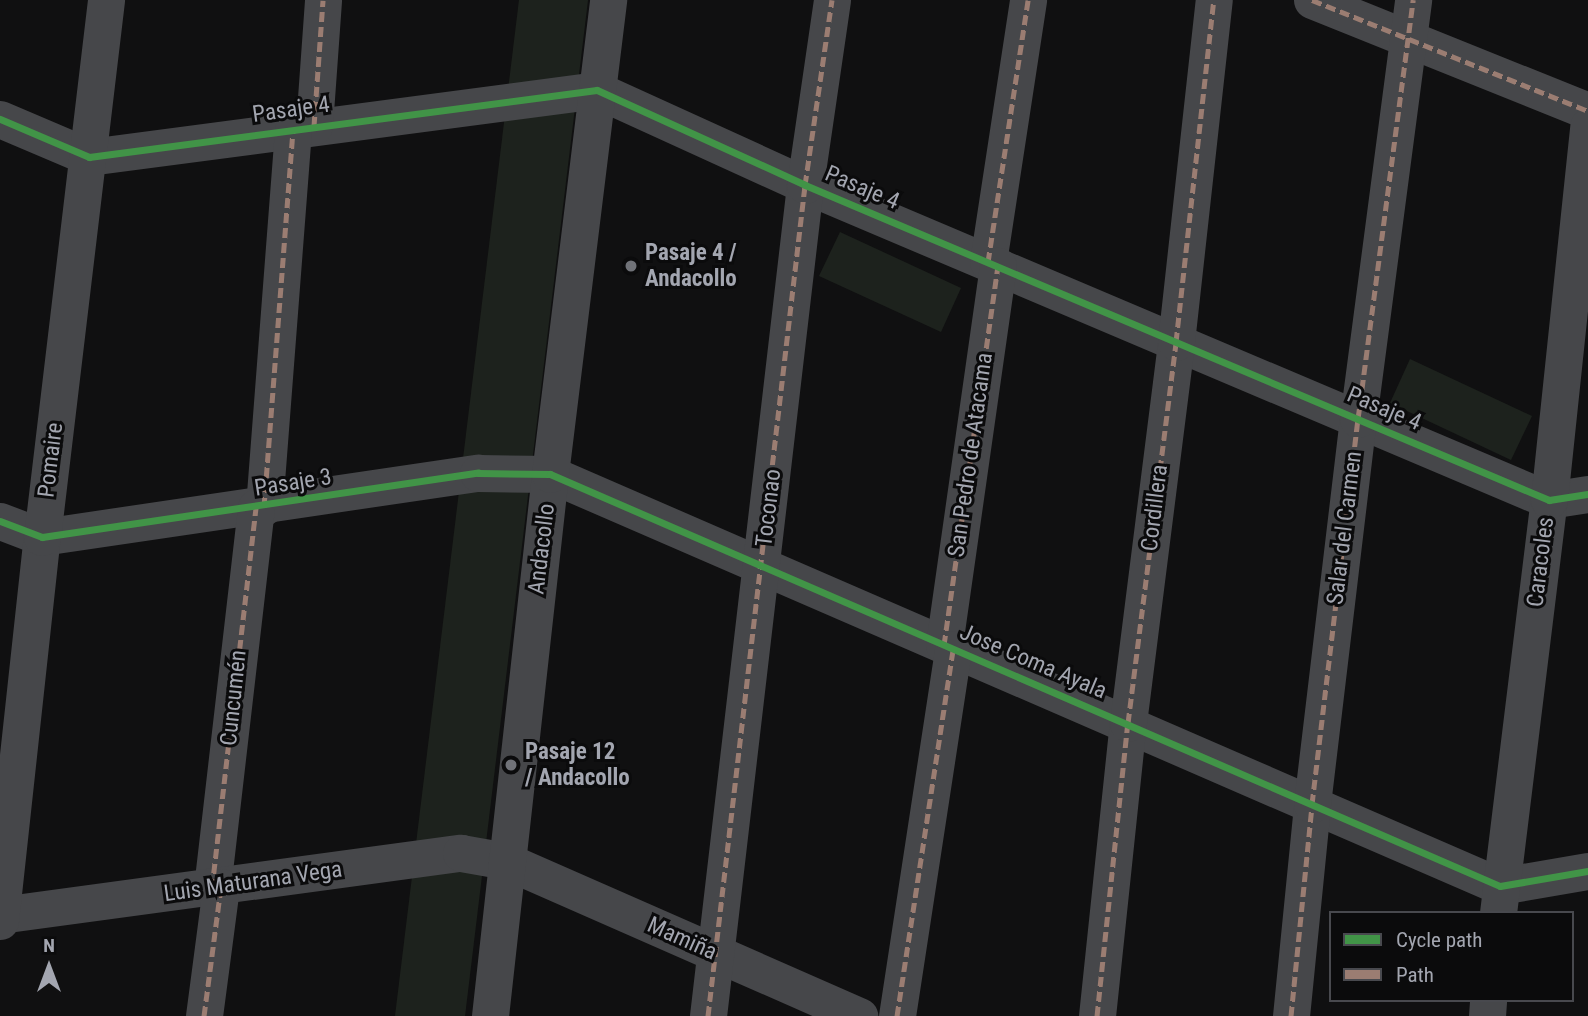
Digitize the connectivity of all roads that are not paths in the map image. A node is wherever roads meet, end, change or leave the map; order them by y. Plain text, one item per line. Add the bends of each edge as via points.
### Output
1 (106, 0) edge
2 (323, 0) edge
3 (608, 0) edge
4 (832, 0) edge
5 (1028, 0) edge
6 (1214, 0) edge
7 (1312, 0) edge
8 (1413, 0) edge
9 (1408, 38) junction
10 (597, 90) junction
11 (1588, 111) edge
12 (0, 119) edge
13 (1588, 126) edge
14 (303, 127) junction
15 (89, 158) junction
16 (805, 185) junction
17 (993, 264) junction
18 (1176, 342) junction
19 (1358, 419) junction
20 (550, 474) junction
21 (1588, 494) edge
22 (1549, 500) junction
23 (260, 508) junction
24 (0, 521) edge
25 (42, 537) junction
26 (762, 567) junction
27 (949, 647) junction
28 (1128, 723) junction
29 (1312, 804) junction
30 (506, 861) junction
31 (1588, 871) edge
32 (216, 888) junction
33 (1499, 900) edge
34 (0, 915) edge
35 (0, 921) edge
36 (715, 953) junction
37 (204, 1016) edge
38 (490, 1016) edge
39 (708, 1016) edge
40 (859, 1016) edge
41 (897, 1016) edge
42 (1097, 1016) edge
43 (1290, 1016) edge

1 - 15 street, Pomaire
2 - 14 street, Cuncumén
3 - 10 street, Andacollo
4 - 16 street, Toconao
5 - 17 street, San Pedro de Atacama
6 - 18 street, Cordillera
7 - 9 street
8 - 9 street, Salar del Carmen
9 - 11 street
9 - 19 street, Salar del Carmen
10 - 14 street, Pasaje 4
10 - 16 street, Pasaje 4
10 - 20 street, Andacollo
12 - 15 street
13 - 22 street, Caracoles
14 - 15 street, Pasaje 4
14 - 23 street, Cuncumén
15 - 25 street, Pomaire
16 - 17 street, Pasaje 4
16 - 26 street, Toconao
17 - 18 street, Pasaje 4
17 - 27 street, San Pedro de Atacama
18 - 19 street, Pasaje 4
18 - 28 street, Cordillera
19 - 22 street, Pasaje 4
19 - 29 street, Salar del Carmen
20 - 23 street, Pasaje 3 via 478,474
20 - 26 street, Jose Coma Ayala
20 - 30 street, Andacollo
21 - 22 street
22 - 33 street, Caracoles
23 - 25 street, Pasaje 3
23 - 32 street, Cuncumén
24 - 25 street
25 - 34 street, Pomaire
26 - 27 street, Jose Coma Ayala
26 - 36 street, Toconao
27 - 28 street, Jose Coma Ayala
27 - 41 street, San Pedro de Atacama
28 - 29 street, Jose Coma Ayala
28 - 42 street, Cordillera
29 - 33 street, Jose Coma Ayala
29 - 43 street, Salar del Carmen
30 - 32 street, Luis Maturana Vega via 461,853
30 - 36 street, Mamiña
30 - 38 street, Andacollo
31 - 33 street
32 - 34 street, Luis Maturana Vega
32 - 37 street, Cuncumén
34 - 35 street, Pomaire
36 - 39 street, Toconao
36 - 40 street, Mamiña

